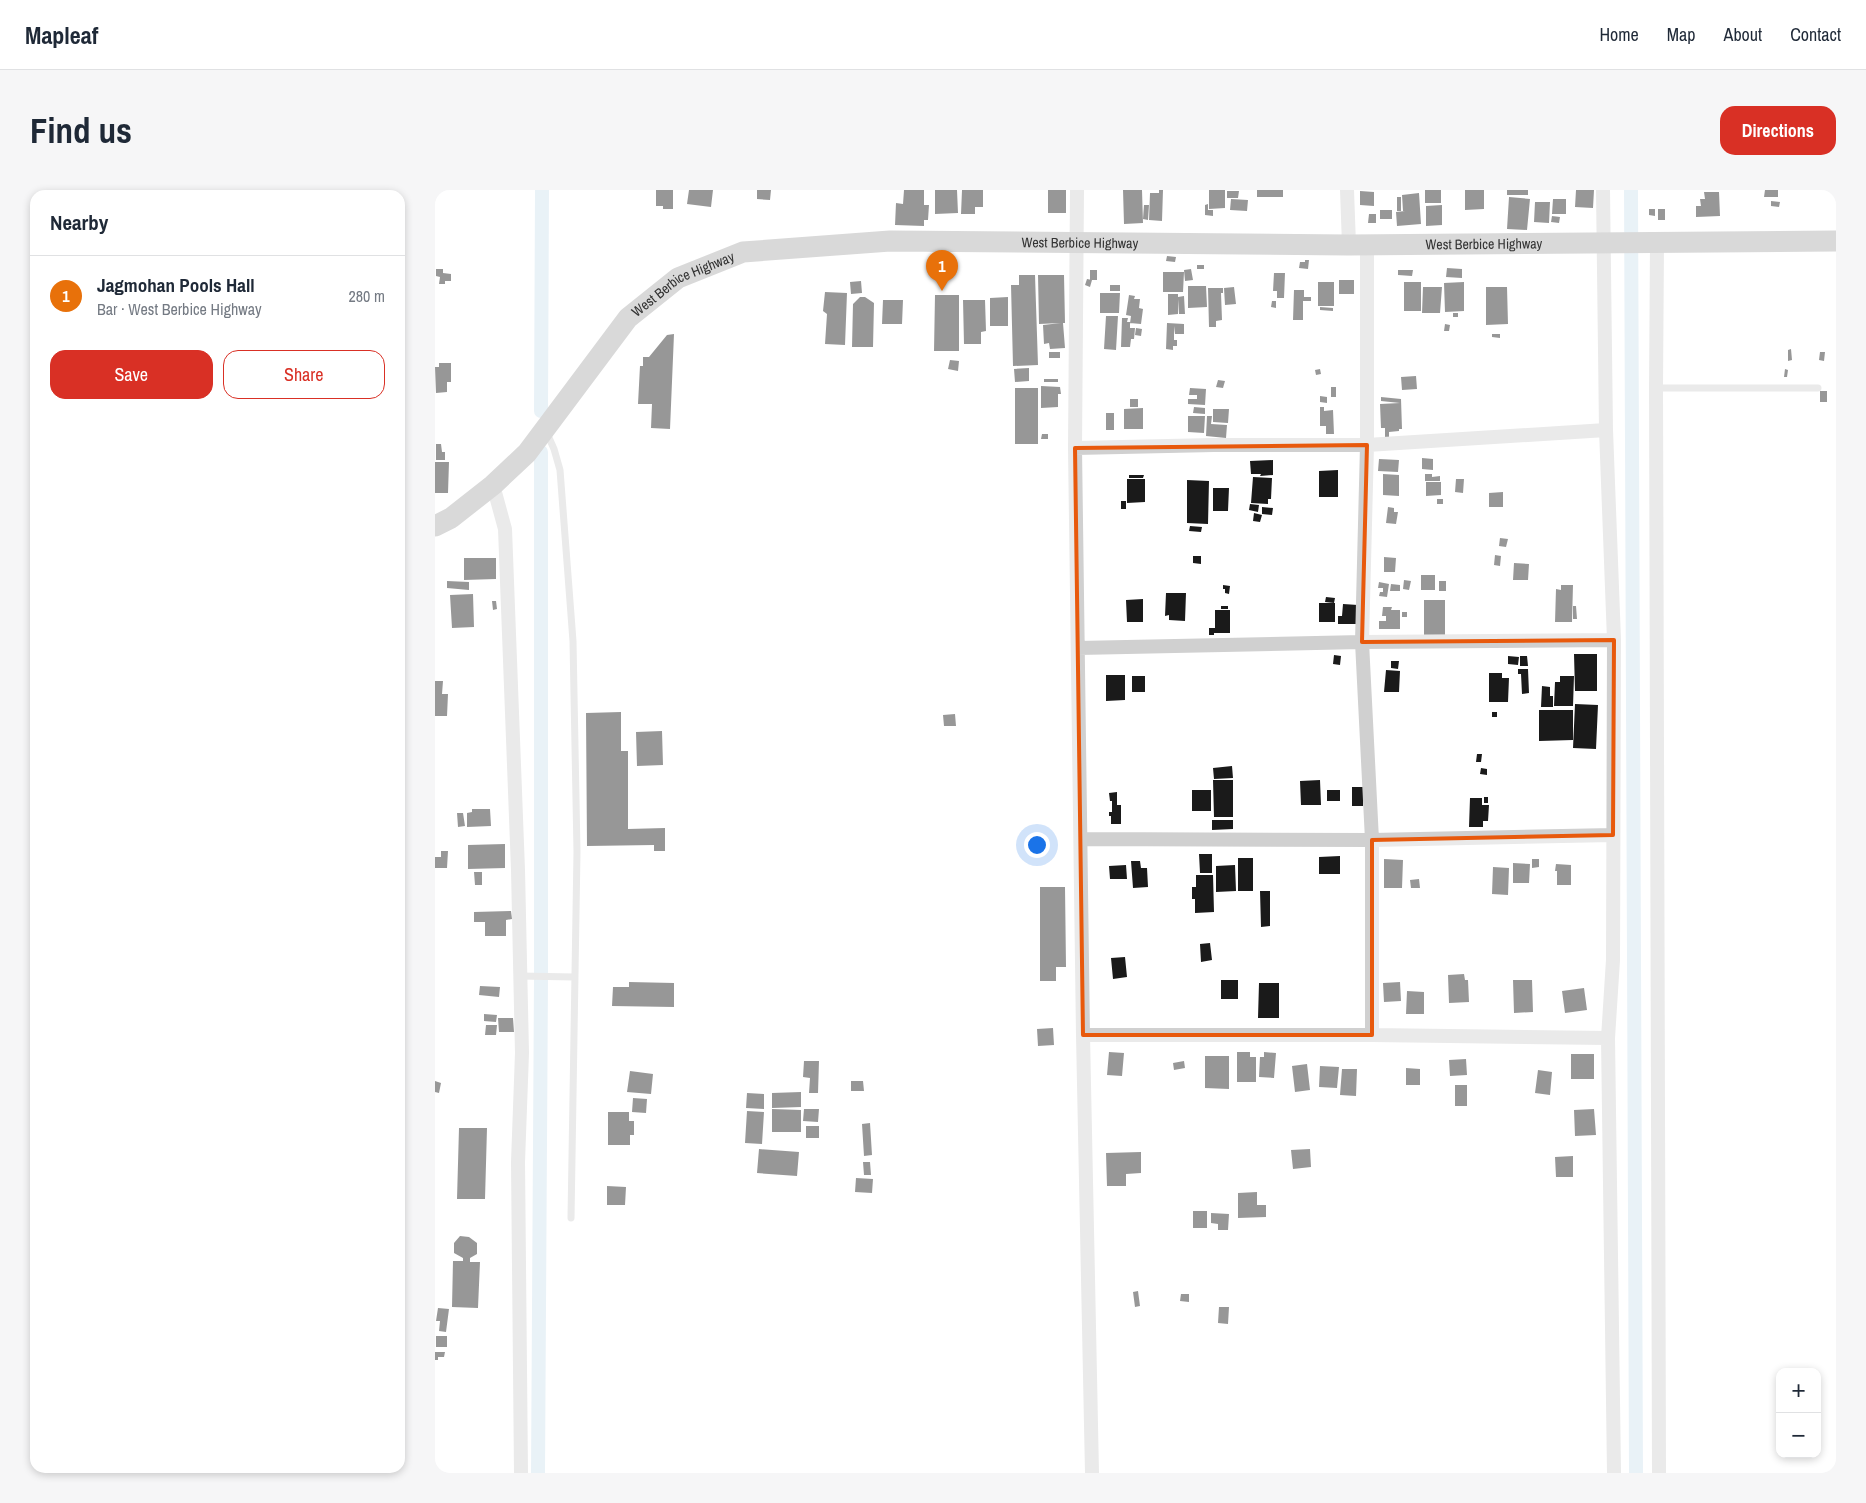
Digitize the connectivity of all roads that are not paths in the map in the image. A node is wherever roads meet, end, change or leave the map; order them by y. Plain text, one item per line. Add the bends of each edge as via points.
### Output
1 (1077, 190) edge
2 (1347, 190) edge
3 (1603, 190) edge
4 (1836, 241) edge
5 (1077, 243) junction
6 (1603, 243) junction
7 (1657, 243) junction
8 (1358, 245) junction
9 (1656, 388) junction
10 (1818, 388) dead end
11 (545, 429) junction
12 (1606, 430) junction
13 (1367, 445) junction
14 (1075, 448) junction
15 (493, 485) junction
16 (435, 526) edge
17 (1614, 640) junction
18 (1362, 642) junction
19 (1078, 648) junction
20 (1613, 835) junction
21 (1081, 839) junction
22 (1372, 840) junction
23 (520, 976) junction
24 (574, 977) junction
25 (1372, 1034) junction
26 (1083, 1035) junction
27 (1608, 1038) junction
28 (571, 1218) dead end
29 (521, 1473) edge
30 (1092, 1473) edge
31 (1614, 1473) edge
32 (1659, 1473) edge

1 - 5 street
2 - 8 street
3 - 6 street
4 - 7 main road, West Berbice Highway
5 - 8 main road, West Berbice Highway
5 - 11 main road, West Berbice Highway via 890,241 743,252 678,278 628,318
5 - 14 street
6 - 7 main road, West Berbice Highway
6 - 8 main road, West Berbice Highway
6 - 12 street
7 - 9 street
8 - 13 street
9 - 10 lane
9 - 32 street
11 - 15 main road, West Berbice Highway via 527,453
11 - 24 lane via 560,470 573,641 577,852
12 - 13 street
12 - 17 street
13 - 14 street
13 - 18 street
14 - 19 street
15 - 16 main road, West Berbice Highway via 451,518
15 - 23 street via 505,529
17 - 18 street
17 - 20 street
18 - 19 street
18 - 22 street
19 - 21 street
20 - 22 street
20 - 27 street via 1613,960
21 - 22 street
21 - 26 street
22 - 25 street
23 - 24 lane
23 - 29 street
24 - 28 lane
25 - 26 street
25 - 27 street
26 - 30 street
27 - 31 street

